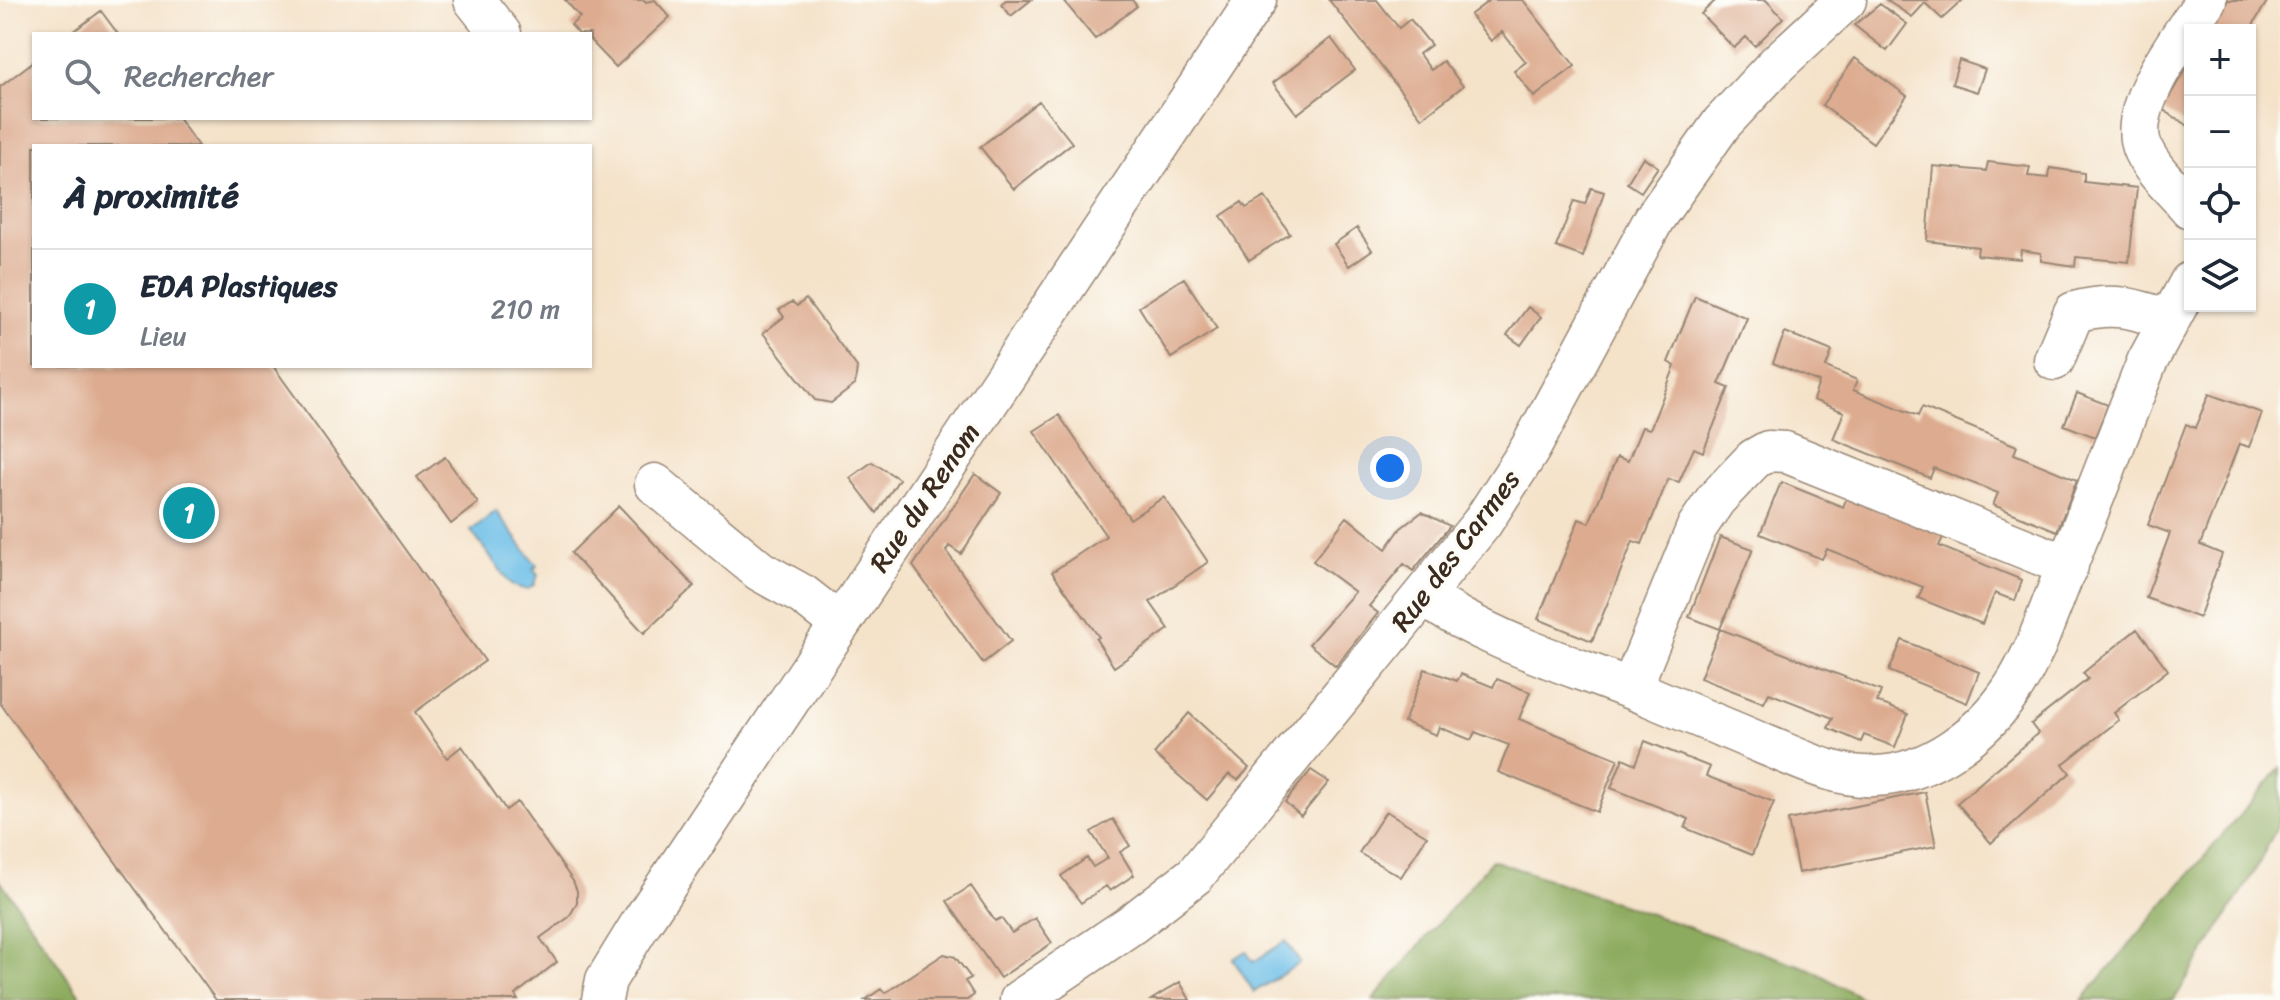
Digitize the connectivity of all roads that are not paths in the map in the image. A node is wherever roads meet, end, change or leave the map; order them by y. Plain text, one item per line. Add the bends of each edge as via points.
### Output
1 (474, 0) edge
2 (1256, 0) edge
3 (1846, 0) edge
4 (2206, 0) edge
5 (499, 32) edge
6 (2184, 201) edge
7 (2184, 292) edge
8 (2168, 320) junction
9 (2054, 360) dead end
10 (655, 484) dead end
11 (2068, 566) junction
12 (1424, 596) junction
13 (839, 623) junction
14 (1631, 689) junction
15 (602, 1000) edge
16 (1020, 1000) edge

1 - 5 street
2 - 13 street, Rue du Renom
3 - 12 street, Rue des Carmes via 1731,113 1679,181 1530,449 1482,523
4 - 6 street via 2158,72 2141,119 2141,147
7 - 8 street
8 - 9 street via 2128,306 2100,305 2074,312
8 - 11 street
10 - 13 street via 760,571
11 - 14 street via 2013,689 1980,727 1948,752 1915,768 1875,777 1817,766
11 - 14 street via 1785,452 1768,451 1716,499 1697,527
12 - 14 street via 1487,634
12 - 16 street, Rue des Carmes via 1195,875
13 - 15 street, Rue du Renom via 641,923 606,980

